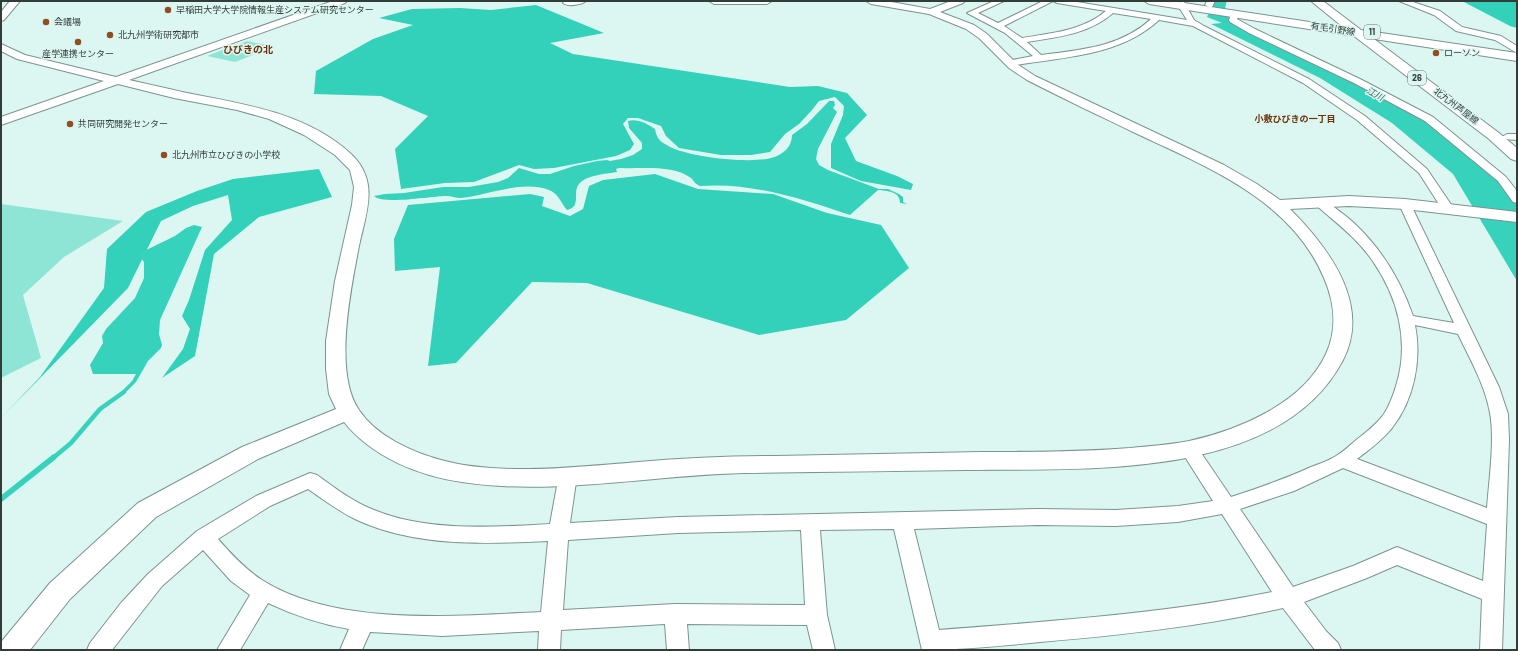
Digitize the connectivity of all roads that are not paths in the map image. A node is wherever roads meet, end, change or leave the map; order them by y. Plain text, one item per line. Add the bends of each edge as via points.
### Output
1 (15, 1) edge
2 (326, 1) edge
3 (342, 1) edge
4 (582, 1) edge
5 (714, 1) edge
6 (767, 1) edge
7 (871, 1) edge
8 (960, 1) edge
9 (1000, 1) edge
10 (1049, 1) edge
11 (1057, 1) edge
12 (1149, 1) edge
13 (1164, 1) edge
14 (1316, 1) edge
15 (1323, 1) edge
16 (1403, 1) edge
17 (567, 3) dead end
18 (1184, 5) junction
19 (1112, 10) junction
20 (931, 12) junction
21 (1230, 12) junction
22 (1, 18) edge
23 (1157, 18) junction
24 (1196, 24) junction
25 (999, 25) junction
26 (1362, 32) junction
27 (1022, 40) junction
28 (1, 47) edge
29 (1517, 50) edge
30 (1517, 56) edge
31 (1039, 58) junction
32 (1010, 63) junction
33 (112, 78) junction
34 (1, 114) edge
35 (1, 121) edge
36 (1514, 140) edge
37 (1517, 156) edge
38 (1517, 199) edge
39 (1320, 202) junction
40 (1405, 204) junction
41 (1277, 205) junction
42 (1453, 209) junction
43 (1517, 217) edge
44 (1406, 319) junction
45 (1464, 330) junction
46 (348, 412) junction
47 (1189, 450) junction
48 (1343, 461) junction
49 (568, 475) junction
50 (1227, 506) junction
51 (1497, 520) junction
52 (902, 521) junction
53 (810, 522) junction
54 (559, 532) junction
55 (204, 537) junction
56 (263, 592) junction
57 (1493, 594) junction
58 (1288, 598) junction
59 (674, 614) junction
60 (816, 615) junction
61 (551, 621) junction
62 (363, 622) junction
63 (932, 646) edge
64 (12, 650) edge
65 (98, 650) edge
66 (228, 650) edge
67 (351, 650) edge
68 (549, 650) edge
69 (678, 650) edge
70 (824, 650) edge
71 (1330, 650) edge
72 (1491, 650) edge

1 - 22 street
2 - 33 street
3 - 33 street
4 - 17 street
5 - 6 street
7 - 20 street
8 - 20 street
9 - 25 street via 971,13
10 - 25 street
11 - 19 street
12 - 18 main road, 有毛引野線 / 11
13 - 18 main road, 有毛引野線 / 11
14 - 26 main road, 北九州芦屋線 / 26
15 - 26 main road, 北九州芦屋線 / 26
16 - 29 street via 1437,13 1459,29 1498,38
18 - 21 main road, 有毛引野線 / 11
18 - 24 street via 1191,21
19 - 23 street
19 - 27 street via 1088,27
20 - 32 street via 970,27 983,36
21 - 26 main road, 有毛引野線 / 11
21 - 38 street via 1233,20 1252,32 1357,81 1429,119 1502,179
23 - 24 street
23 - 31 street via 1142,32 1125,41
24 - 42 street via 1306,82 1361,118 1422,171
25 - 27 street
26 - 30 main road, 有毛引野線 / 11
26 - 36 main road, 北九州芦屋線 / 26
26 - 37 main road, 北九州芦屋線 / 26
27 - 31 street
28 - 33 street via 21,56
31 - 32 street
32 - 41 street via 1031,78 1211,164
33 - 34 street
33 - 35 street
33 - 46 street via 275,117 304,129 330,144 344,155 358,172 361,182 360,205 342,289 335,371 342,403
39 - 40 street
39 - 41 street
39 - 44 street via 1350,227 1373,253 1402,301
40 - 42 street
40 - 45 street
41 - 47 street via 1304,234 1333,275 1343,311 1343,332 1337,353 1324,376 1305,396 1271,421
42 - 43 street
44 - 45 street
44 - 48 street via 1411,345 1409,369 1402,395 1387,422
45 - 51 street via 1491,387 1499,414
46 - 49 street via 364,430 420,463 463,474
46 - 64 street via 250,453 148,510 60,591
47 - 49 street via 1071,461 686,466
47 - 50 street
48 - 50 street via 1287,486
48 - 51 street
49 - 54 street
50 - 52 street via 1178,514 1116,518 1022,517
50 - 58 street
51 - 57 street
52 - 53 street
52 - 63 street
53 - 54 street via 678,525
53 - 60 street
54 - 55 street via 502,535 458,534 415,529 368,516 344,504 310,480 263,501
54 - 61 street
55 - 56 street via 230,568
55 - 65 street via 155,580
56 - 62 street via 312,612
56 - 66 street
57 - 58 street via 1397,556
57 - 72 street
58 - 63 street via 1252,607 1177,619
58 - 71 street
59 - 60 street
59 - 61 street
59 - 69 street
60 - 70 street
61 - 62 street via 424,626
61 - 68 street
62 - 67 street

